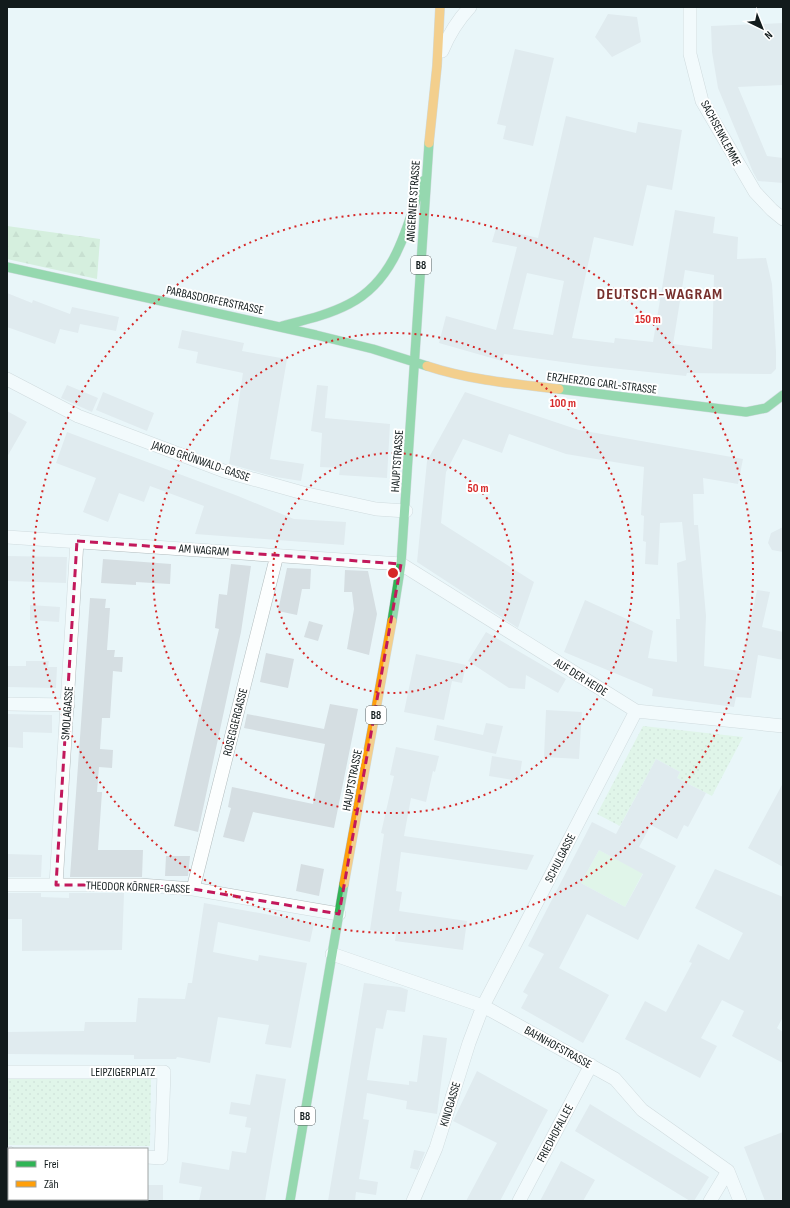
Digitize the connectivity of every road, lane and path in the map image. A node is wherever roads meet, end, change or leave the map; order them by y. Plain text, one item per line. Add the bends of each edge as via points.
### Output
1 (440, 7) edge
2 (470, 7) edge
3 (690, 7) edge
4 (437, 66) junction
5 (427, 168) junction
6 (783, 219) edge
7 (7, 267) edge
8 (280, 327) junction
9 (416, 361) junction
10 (7, 379) edge
11 (783, 395) edge
12 (406, 511) junction
13 (7, 537) edge
14 (77, 541) junction
15 (277, 554) junction
16 (401, 564) junction
17 (7, 704) edge
18 (68, 705) junction
19 (636, 711) junction
20 (783, 726) edge
21 (56, 885) junction
22 (7, 886) edge
23 (193, 889) junction
24 (339, 914) junction
25 (332, 954) junction
26 (483, 1006) junction
27 (591, 1065) junction
28 (7, 1072) edge
29 (148, 1157) edge
30 (728, 1171) junction
31 (290, 1201) edge
32 (413, 1201) edge
33 (519, 1201) edge
34 (710, 1201) edge
35 (740, 1201) edge

1 - 4 main road, B8
2 - 4 street via 458,19 450,33
3 - 6 street, SACHSENKLEMME via 690,54 702,101 754,192
4 - 5 main road, ANGERNER STRASSE / B8
5 - 8 main road via 396,256 381,280 366,295 351,304
5 - 9 main road, ANGERNER STRASSE / B8
7 - 8 main road, PARBASDORFERSTRASSE
8 - 9 main road, PARBASDORFERSTRASSE
9 - 11 main road, ERZHERZOG CARL-STRASSE via 441,370 501,382 746,412 765,409
9 - 12 main road, HAUPTSTRASSE / B8
10 - 12 street, JAKOB GRÜNWALD-GASSE via 78,416 224,471 303,493 376,509
12 - 16 main road, HAUPTSTRASSE / B8
13 - 14 street, AM WAGRAM
14 - 15 street, AM WAGRAM
14 - 18 street, SMOLAGASSE
15 - 16 street, AM WAGRAM
15 - 23 street, ROSEGGERGASSE
16 - 19 street, AUF DER HEIDE
16 - 24 main road, HAUPTSTRASSE / B8 via 385,668
17 - 18 street
18 - 21 street, SMOLAGASSE
19 - 20 street, AUF DER HEIDE
19 - 26 street, SCHULGASSE
21 - 22 street, THEODOR KÖRNER-GASSE
21 - 23 street, THEODOR KÖRNER-GASSE via 140,885
23 - 24 street, THEODOR KÖRNER-GASSE
24 - 25 main road, HAUPTSTRASSE / B8
25 - 26 street, BAHNHOFSTRASSE
25 - 31 main road, HAUPTSTRASSE / B8
26 - 27 street, BAHNHOFSTRASSE
26 - 32 street, KINOGASSE via 436,1148
27 - 30 street, BAHNHOFSTRASSE via 615,1079 642,1110
27 - 33 street, FRIEDHOFALLEE
28 - 29 street, LEIPZIGERPLATZ via 164,1072 161,1158
30 - 34 street
30 - 35 street

